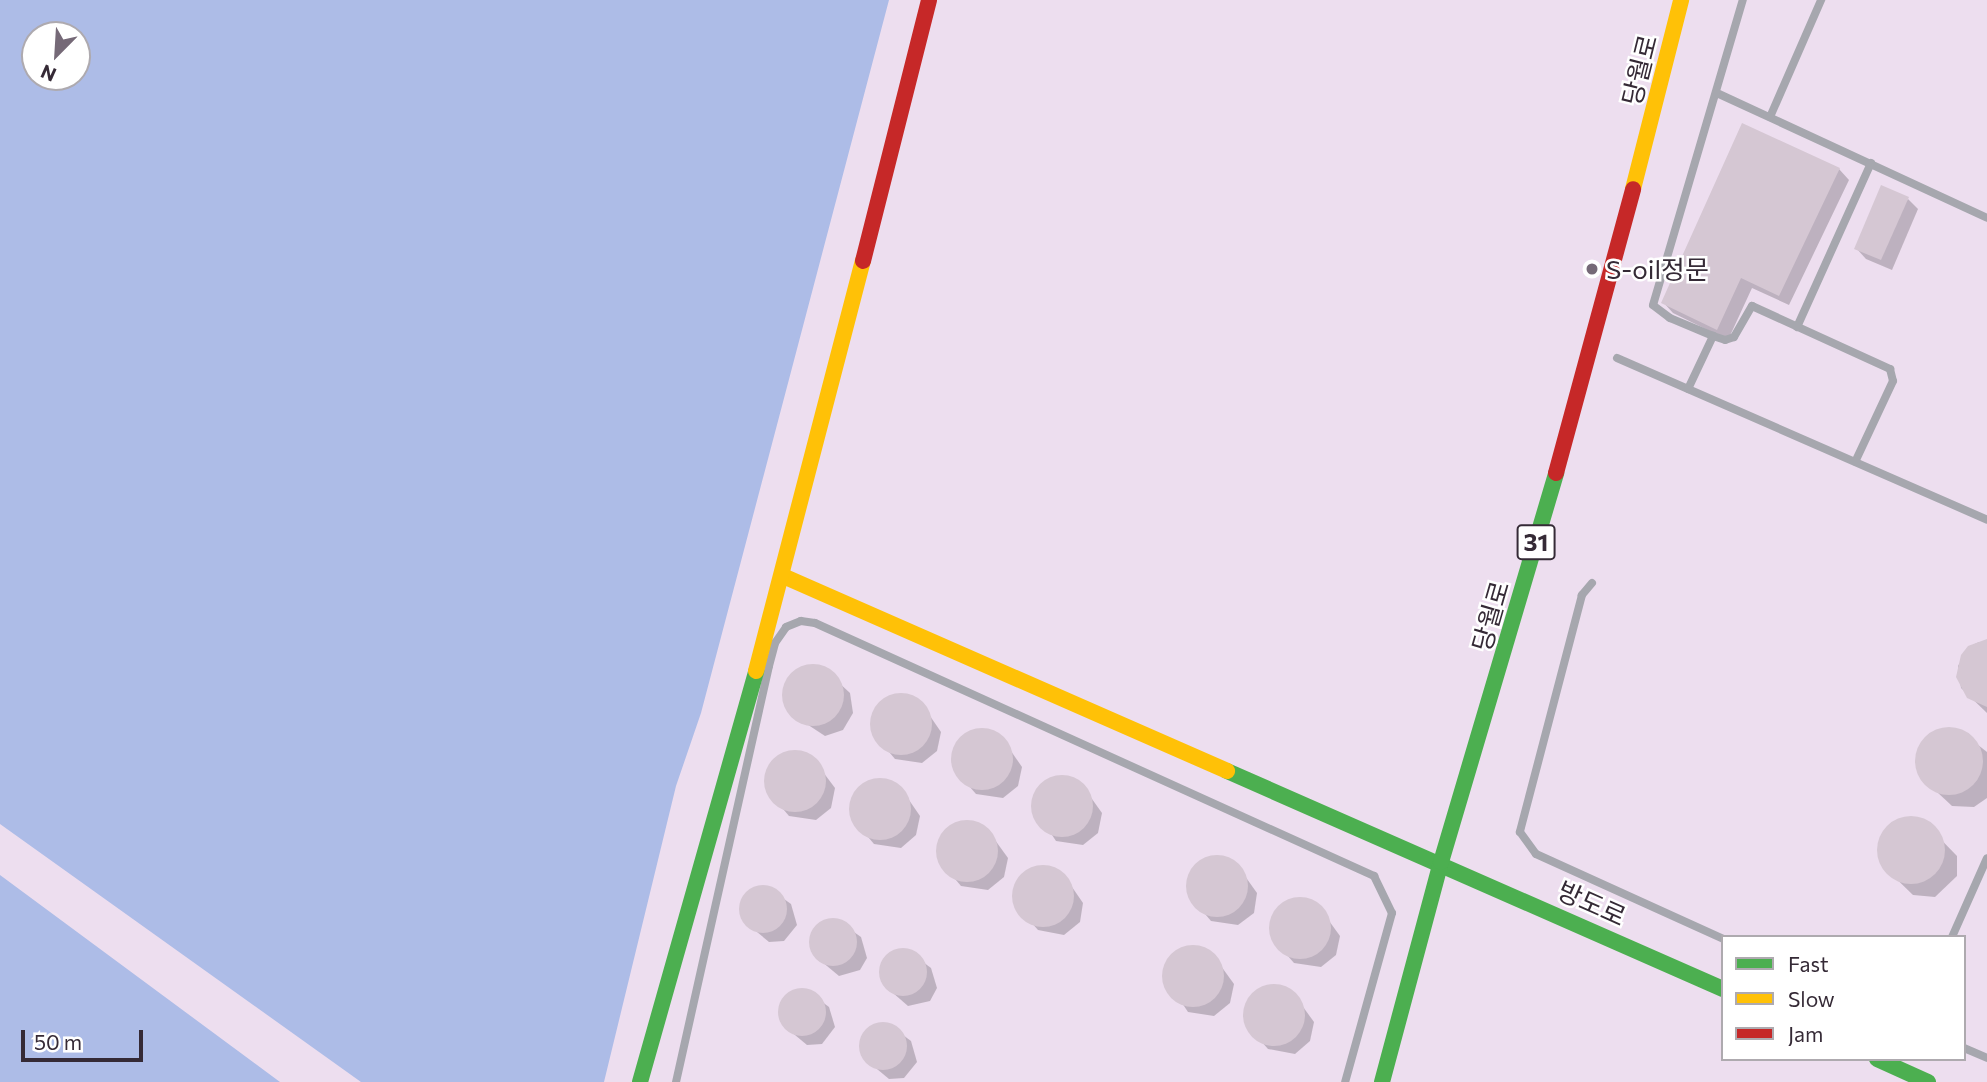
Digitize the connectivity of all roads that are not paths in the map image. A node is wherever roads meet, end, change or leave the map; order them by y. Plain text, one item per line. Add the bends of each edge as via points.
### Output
1 (929, 0) edge
2 (1681, 0) edge
3 (1743, 0) edge
4 (1821, 0) edge
5 (1719, 94) junction
6 (1770, 117) junction
7 (1871, 163) junction
8 (1987, 218) edge
9 (1797, 327) junction
10 (1713, 336) junction
11 (1617, 358) dead end
12 (1688, 390) junction
13 (1855, 462) junction
14 (1987, 520) edge
15 (783, 576) junction
16 (1592, 583) dead end
17 (1987, 858) edge
18 (1441, 862) junction
19 (1953, 935) edge
20 (1721, 938) edge
21 (1721, 988) edge
22 (1966, 1049) edge
23 (1987, 1058) edge
24 (1881, 1061) edge
25 (640, 1082) edge
26 (676, 1082) edge
27 (1345, 1082) edge
28 (1382, 1082) edge
29 (1928, 1082) edge

1 - 15 main road
2 - 18 main road, 당월로 / 31 via 1595,338
3 - 5 lane
4 - 6 lane
5 - 6 lane
5 - 10 lane via 1653,305 1670,318
6 - 7 lane
7 - 8 lane
7 - 9 lane
9 - 10 lane via 1748,306 1734,337
9 - 13 lane via 1893,372 1893,381
10 - 12 lane
11 - 12 lane
12 - 13 lane
13 - 14 lane
15 - 18 main road, 방도로
15 - 25 main road
16 - 20 lane via 1582,594 1520,832 1536,854
17 - 19 lane
18 - 21 main road, 방도로
18 - 28 main road, 당월로 / 31
22 - 23 lane
24 - 29 main road
26 - 27 lane via 775,643 786,627 801,621 815,623 1374,876 1392,913

